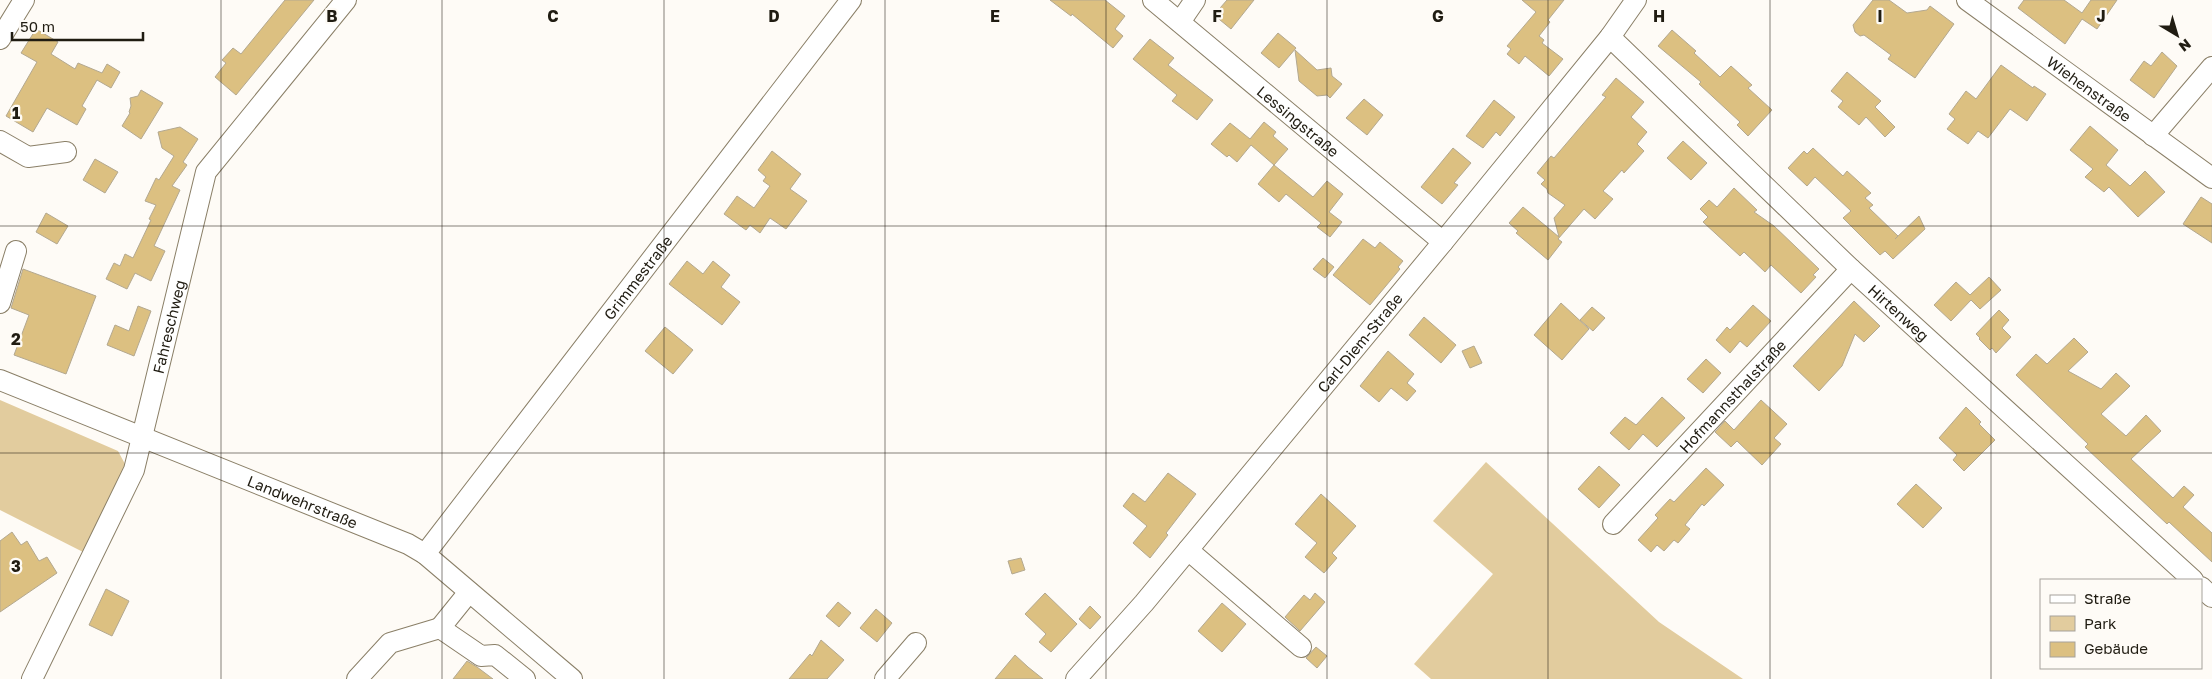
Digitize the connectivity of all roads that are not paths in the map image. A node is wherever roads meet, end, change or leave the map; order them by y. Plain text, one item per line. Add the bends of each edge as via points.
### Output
1 (24, 0) edge
2 (346, 0) edge
3 (851, 0) edge
4 (1153, 0) edge
5 (1196, 0) edge
6 (1636, 0) edge
7 (1967, 0) edge
8 (1180, 22) junction
9 (1610, 37) junction
10 (0, 39) edge
11 (2212, 67) edge
12 (2152, 136) junction
13 (0, 141) edge
14 (66, 152) dead end
15 (2212, 178) edge
16 (1443, 242) junction
17 (16, 251) dead end
18 (1851, 268) junction
19 (0, 303) edge
20 (0, 380) edge
21 (143, 438) junction
22 (1613, 524) dead end
23 (1188, 550) junction
24 (425, 554) junction
25 (2192, 579) edge
26 (2202, 588) edge
27 (469, 592) junction
28 (2212, 597) edge
29 (440, 628) junction
30 (916, 643) dead end
31 (1302, 647) dead end
32 (32, 679) edge
33 (357, 679) edge
34 (525, 679) edge
35 (572, 679) edge
36 (885, 679) edge
37 (1076, 679) edge

1 - 10 street
2 - 21 street, Fahreschweg via 206,172
3 - 24 street, Grimmestraße
4 - 8 street, Lessingstraße
5 - 8 street
6 - 9 street, Carl-Diem-Straße
7 - 12 street, Wiehenstraße
8 - 16 street, Lessingstraße
9 - 16 street, Carl-Diem-Straße
9 - 18 street, Hirtenweg
11 - 12 street
12 - 15 street, Wiehenstraße
13 - 14 street via 28,157
16 - 23 street, Carl-Diem-Straße
17 - 19 street
18 - 22 street, Hofmannsthalstraße
18 - 25 street, Hirtenweg
20 - 21 street, Landwehrstraße
21 - 24 street, Landwehrstraße via 408,544
21 - 32 street, Fahreschweg via 134,470
23 - 31 street
23 - 37 street, Carl-Diem-Straße
24 - 27 street, Landwehrstraße
26 - 28 street
27 - 29 street
27 - 35 street, Landwehrstraße
29 - 33 street via 390,643
29 - 34 street via 481,656 495,655
30 - 36 street

